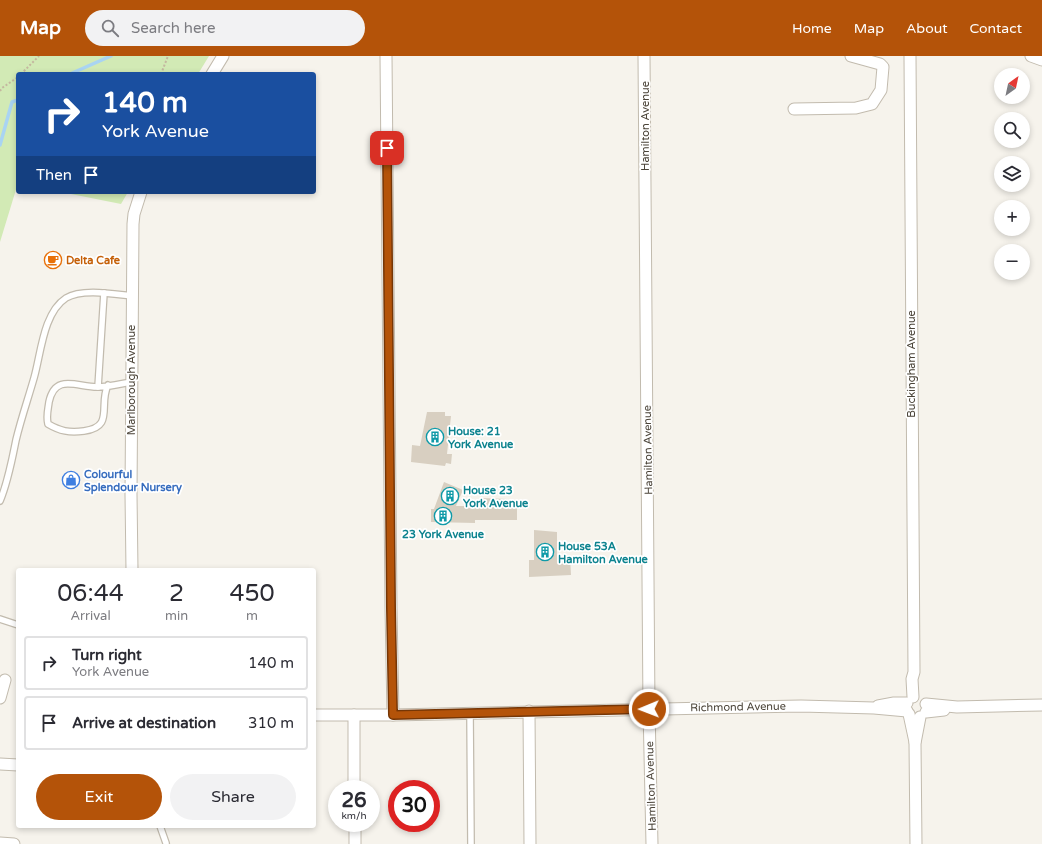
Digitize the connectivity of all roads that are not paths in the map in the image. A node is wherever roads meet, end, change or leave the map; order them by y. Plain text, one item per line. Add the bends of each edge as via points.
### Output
1 (223, 56) edge
2 (386, 56) edge
3 (644, 56) edge
4 (851, 56) edge
5 (910, 56) edge
6 (1031, 56) edge
7 (1042, 60) edge
8 (213, 72) edge
9 (794, 109) dead end
10 (140, 194) edge
11 (104, 293) junction
12 (132, 296) junction
13 (132, 382) junction
14 (108, 385) junction
15 (98, 387) junction
16 (0, 501) edge
17 (132, 568) edge
18 (0, 619) edge
19 (16, 624) edge
20 (5, 680) dead end
21 (0, 698) edge
22 (1042, 705) edge
23 (916, 707) junction
24 (649, 709) junction
25 (529, 711) junction
26 (470, 712) junction
27 (316, 715) edge
28 (354, 715) junction
29 (393, 715) junction
30 (0, 764) edge
31 (16, 765) edge
32 (354, 780) edge
33 (161, 828) edge
34 (355, 832) edge
35 (0, 843) edge
36 (166, 843) dead end
37 (14, 844) edge
38 (355, 844) edge
39 (471, 844) edge
40 (530, 844) edge
41 (652, 844) edge
42 (916, 844) edge

1 - 8 street
2 - 29 street
3 - 24 street, Hamilton Avenue
4 - 9 street via 883,67 880,90 872,104 856,108
5 - 23 street, Buckingham Avenue
6 - 7 street
10 - 12 street, Marlborough Avenue via 133,219
11 - 12 lane
11 - 15 lane
11 - 16 lane via 82,293 67,297 48,322 22,416 6,487
12 - 13 street, Marlborough Avenue
13 - 14 lane
13 - 17 street, Marlborough Avenue
14 - 15 lane
14 - 15 lane via 104,416 99,427 71,433 48,424 46,416 50,398 60,384
18 - 19 lane
20 - 21 street
22 - 23 street, Richmond Avenue
23 - 24 street, Richmond Avenue
23 - 42 street, Buckingham Avenue
24 - 25 street, Richmond Avenue
24 - 41 street, Hamilton Avenue
25 - 26 street, Richmond Avenue
25 - 40 street
26 - 29 street, Richmond Avenue
26 - 39 lane
27 - 28 street, Richmond Avenue
28 - 29 street, Richmond Avenue
28 - 32 street
30 - 31 street
33 - 36 lane
34 - 38 street
35 - 37 street

